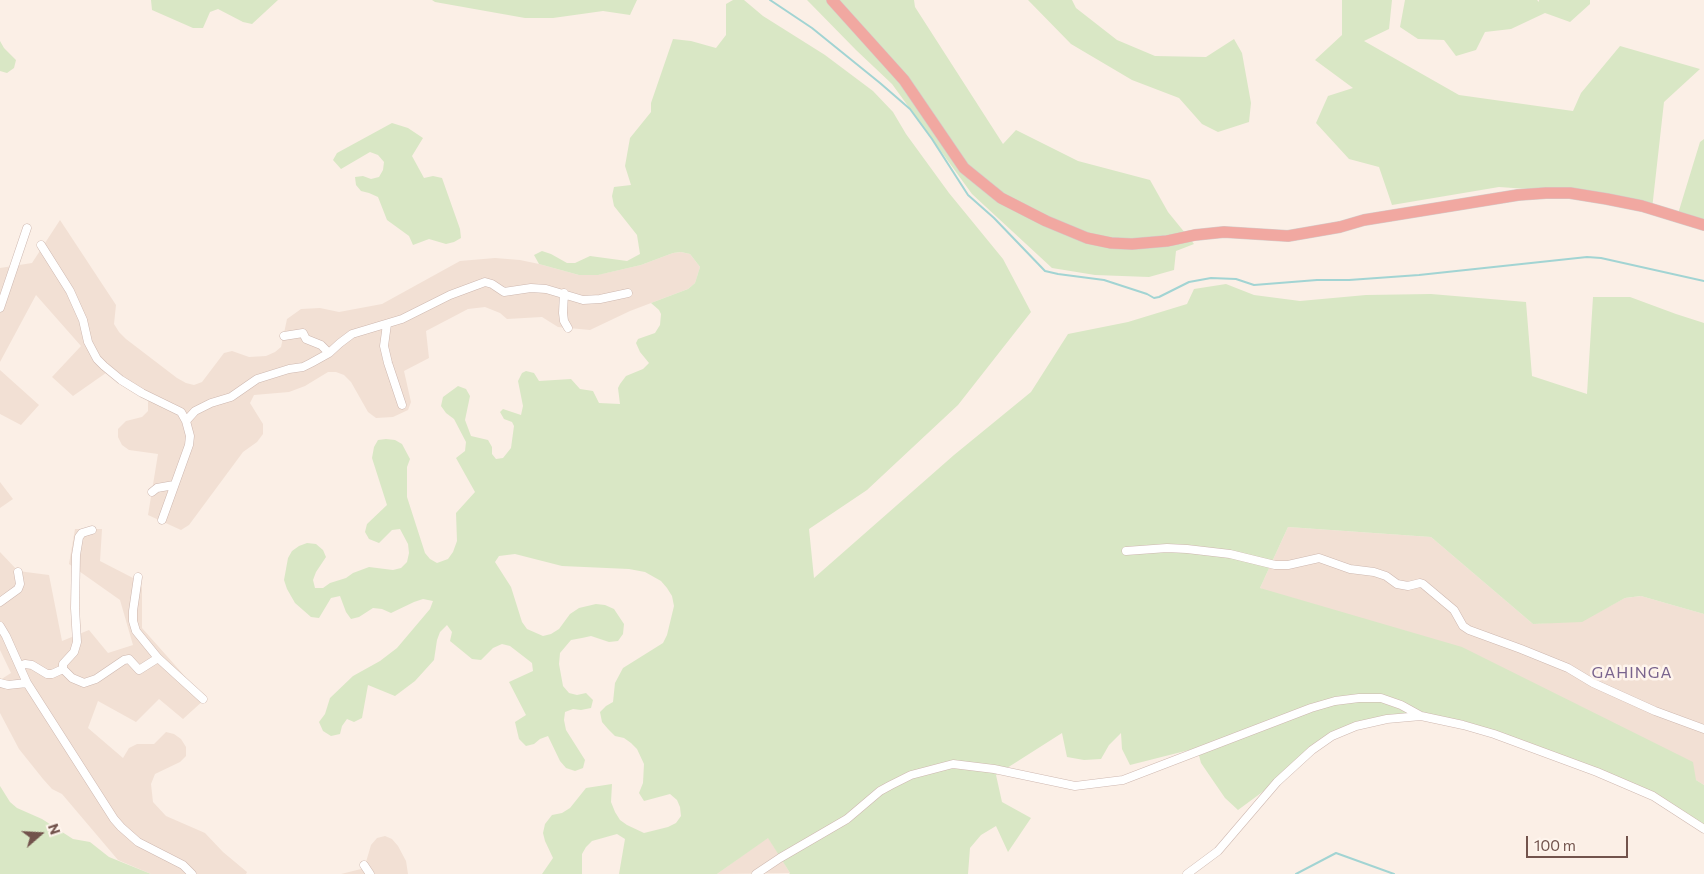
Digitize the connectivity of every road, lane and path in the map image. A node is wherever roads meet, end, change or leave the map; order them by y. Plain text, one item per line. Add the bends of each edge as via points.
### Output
1 (832, 0) edge
2 (1704, 225) edge
3 (27, 228) dead end
4 (41, 245) dead end
5 (564, 293) junction
6 (628, 293) dead end
7 (0, 308) edge
8 (387, 324) junction
9 (568, 328) dead end
10 (284, 336) dead end
11 (329, 353) junction
12 (402, 405) dead end
13 (186, 420) junction
14 (174, 485) junction
15 (152, 492) dead end
16 (162, 520) dead end
17 (92, 530) dead end
18 (1126, 551) dead end
19 (18, 572) dead end
20 (138, 577) dead end
21 (0, 602) edge
22 (0, 626) edge
23 (158, 658) junction
24 (20, 666) junction
25 (63, 669) junction
26 (27, 682) junction
27 (0, 683) edge
28 (203, 699) dead end
29 (1421, 716) junction
30 (1704, 729) edge
31 (1704, 829) edge
32 (364, 865) dead end
33 (192, 874) edge
34 (370, 874) edge
35 (756, 874) edge
36 (1187, 874) edge

1 - 2 highway via 904,80 964,168 1001,198 1088,238 1132,244 1224,232 1288,236 1364,220 1546,192 1624,203
3 - 7 street
4 - 13 street via 70,291 97,359 121,380 181,412
5 - 6 street via 592,300
5 - 8 street via 531,288 504,292 486,282
5 - 9 street via 563,313
8 - 11 street via 352,334
8 - 12 street via 384,346
10 - 11 street via 303,333 306,339 321,345
11 - 13 street via 303,367 257,380 231,397 195,411
13 - 14 street via 190,441
14 - 15 street
14 - 16 street
17 - 25 street via 79,537 76,555 77,642
18 - 30 street via 1187,549 1230,554 1275,565 1319,558 1374,572 1397,584 1420,583 1454,610 1469,630 1568,668 1655,711
19 - 21 street via 18,589
20 - 23 street via 133,621 136,630
22 - 24 street
23 - 25 street via 139,670 129,658 84,683
23 - 28 street
24 - 25 street via 32,665 47,674
24 - 26 street
26 - 27 street
26 - 33 street via 121,828 138,842 183,865
29 - 31 street via 1494,734 1597,772 1653,796
29 - 35 street via 1382,698 1335,701 1123,780 1076,786 954,764 911,776 880,791 848,819
29 - 36 street via 1387,718 1332,736 1276,782 1218,851
32 - 34 street

